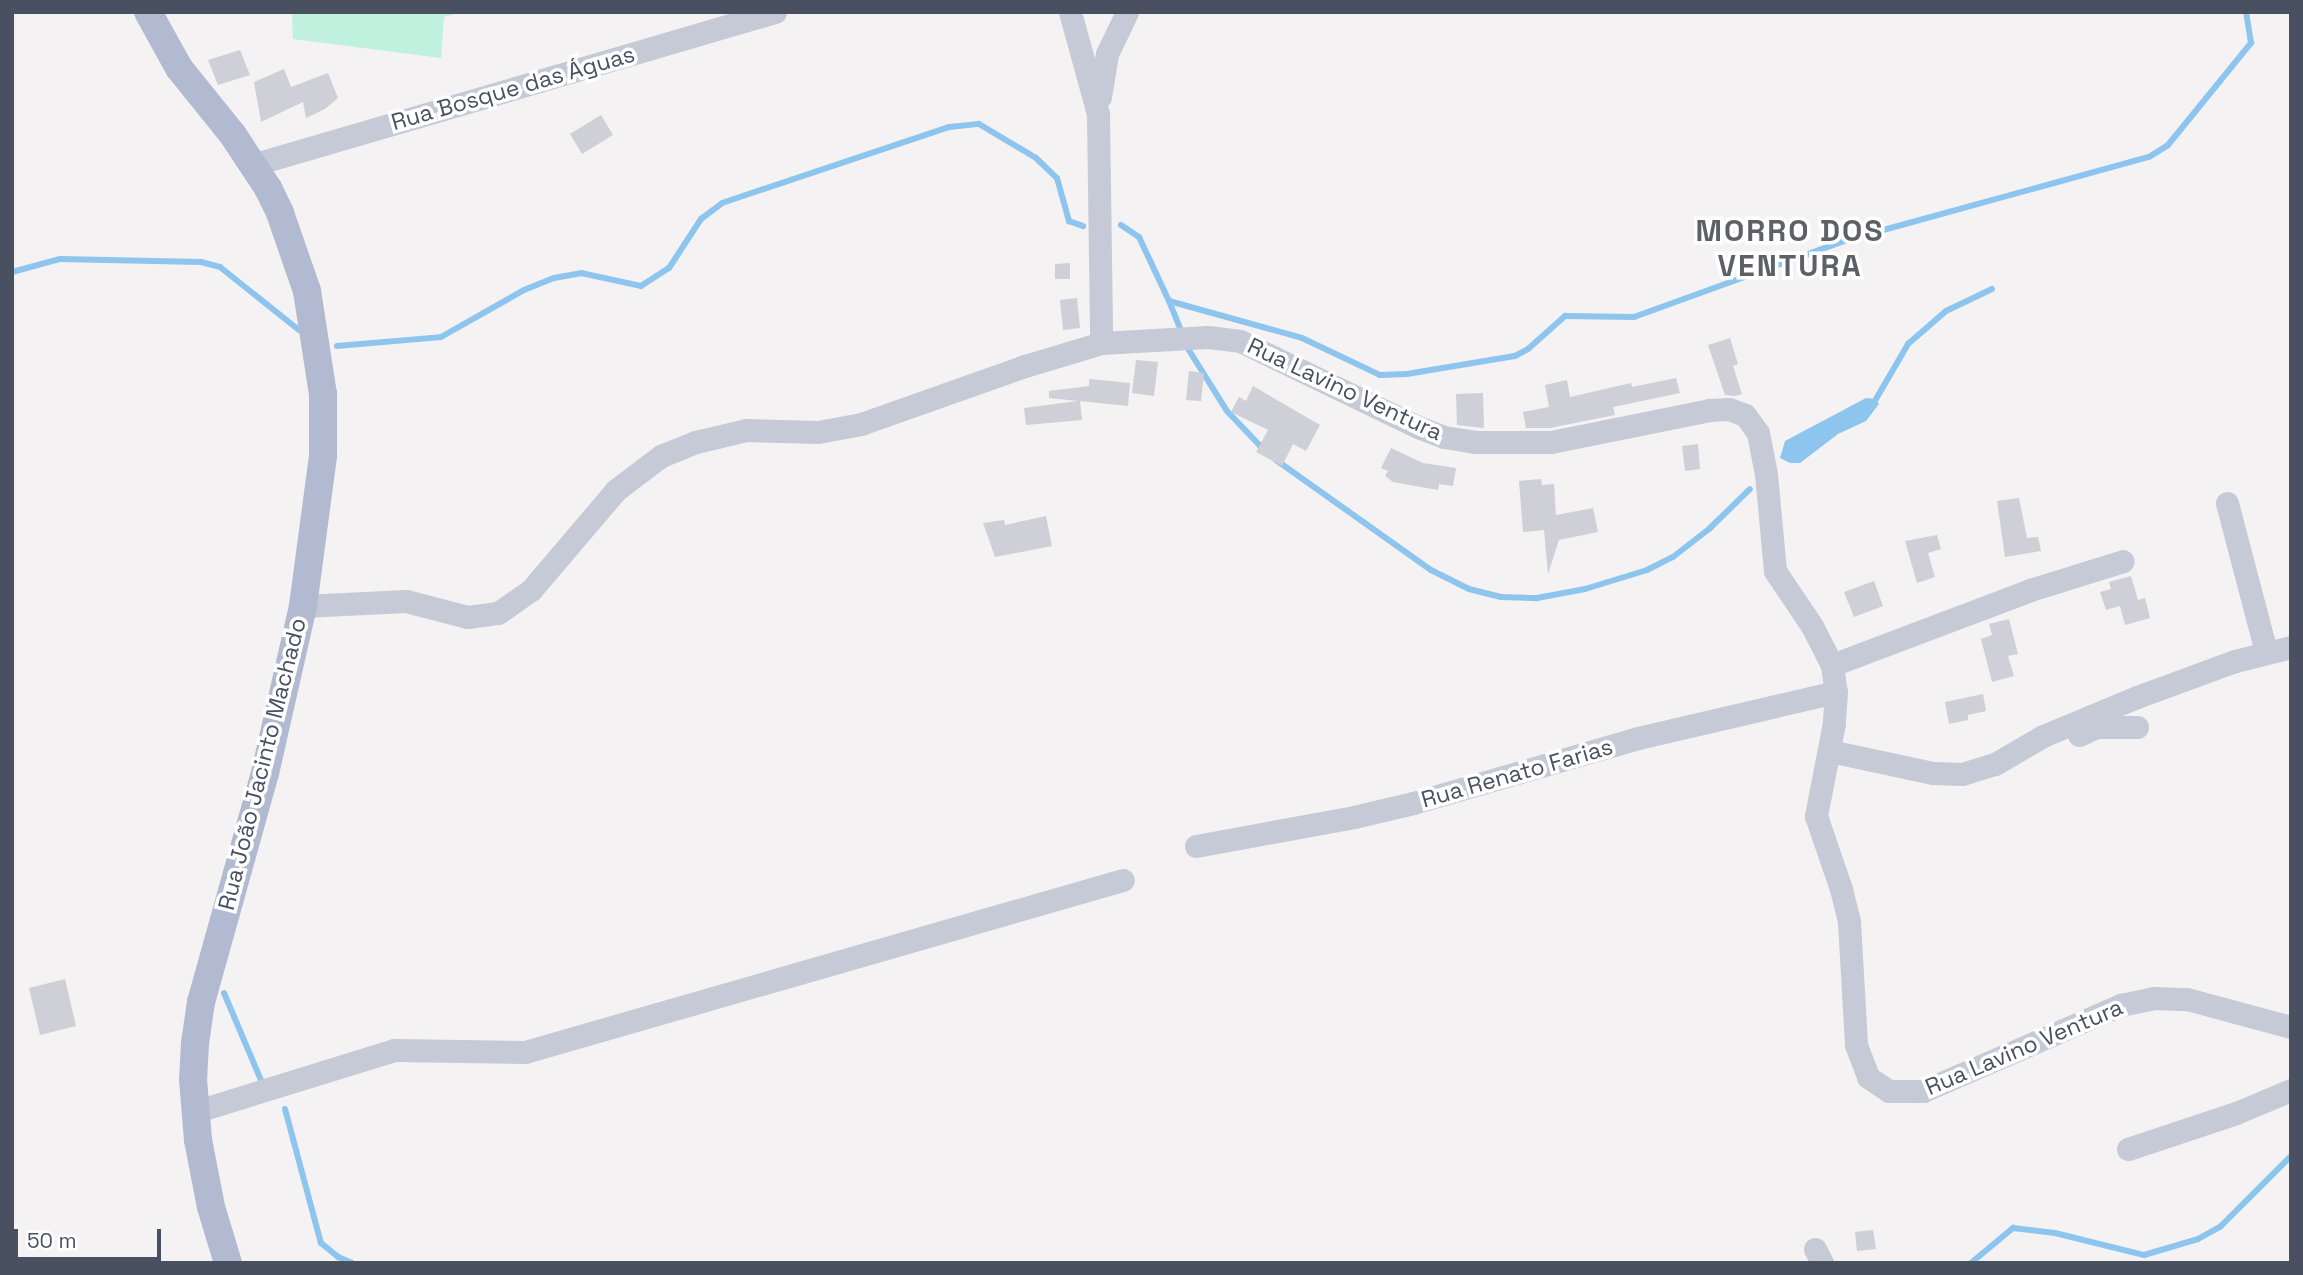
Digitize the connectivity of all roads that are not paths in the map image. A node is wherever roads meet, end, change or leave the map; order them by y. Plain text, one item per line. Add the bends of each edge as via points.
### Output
1 (148, 12) edge
2 (775, 12) edge
3 (1070, 12) edge
4 (1127, 12) edge
5 (1098, 114) junction
6 (252, 165) junction
7 (1101, 344) junction
8 (2227, 503) dead end
9 (2123, 561) dead end
10 (303, 606) junction
11 (2291, 648) edge
12 (2266, 652) junction
13 (1832, 665) junction
14 (1836, 692) junction
15 (2137, 727) dead end
16 (1830, 751) junction
17 (1987, 768) junction
18 (1196, 845) dead end
19 (1124, 880) dead end
20 (2291, 1027) edge
21 (2291, 1090) edge
22 (194, 1112) junction
23 (2128, 1149) dead end
24 (228, 1263) edge

1 - 6 main road, Rua João Jacinto Machado via 179,68
2 - 6 street, Rua Bosque das Águas
3 - 5 street
4 - 5 street via 1107,54
5 - 7 street
6 - 10 main road, Rua João Jacinto Machado via 268,188 290,238 307,291 320,363 323,456
7 - 10 street, Rua Lavino Ventura via 861,424 818,432 746,430 677,449 621,484 531,590 498,613 468,617 406,601
7 - 13 street, Rua Lavino Ventura via 1208,337 1240,341 1418,427 1482,443 1551,442 1709,410 1740,413 1755,427 1762,448 1775,571
8 - 12 street
9 - 13 street via 2030,590
10 - 22 main road, Rua João Jacinto Machado via 265,774 201,1002
11 - 12 street
12 - 17 street via 2043,736
13 - 14 street, Rua Lavino Ventura
14 - 16 street, Rua Lavino Ventura
14 - 18 street, Rua Renato Farias via 1638,738 1413,803
15 - 17 street via 2096,727 2020,760
16 - 17 street via 1941,775
16 - 20 street, Rua Lavino Ventura via 1816,822 1849,922 1857,1052 1864,1072 1878,1086 1902,1093 1923,1091 2121,1005 2154,998 2187,999
19 - 22 street via 525,1052 394,1050
21 - 23 street
22 - 24 main road, Rua João Jacinto Machado via 206,1183

